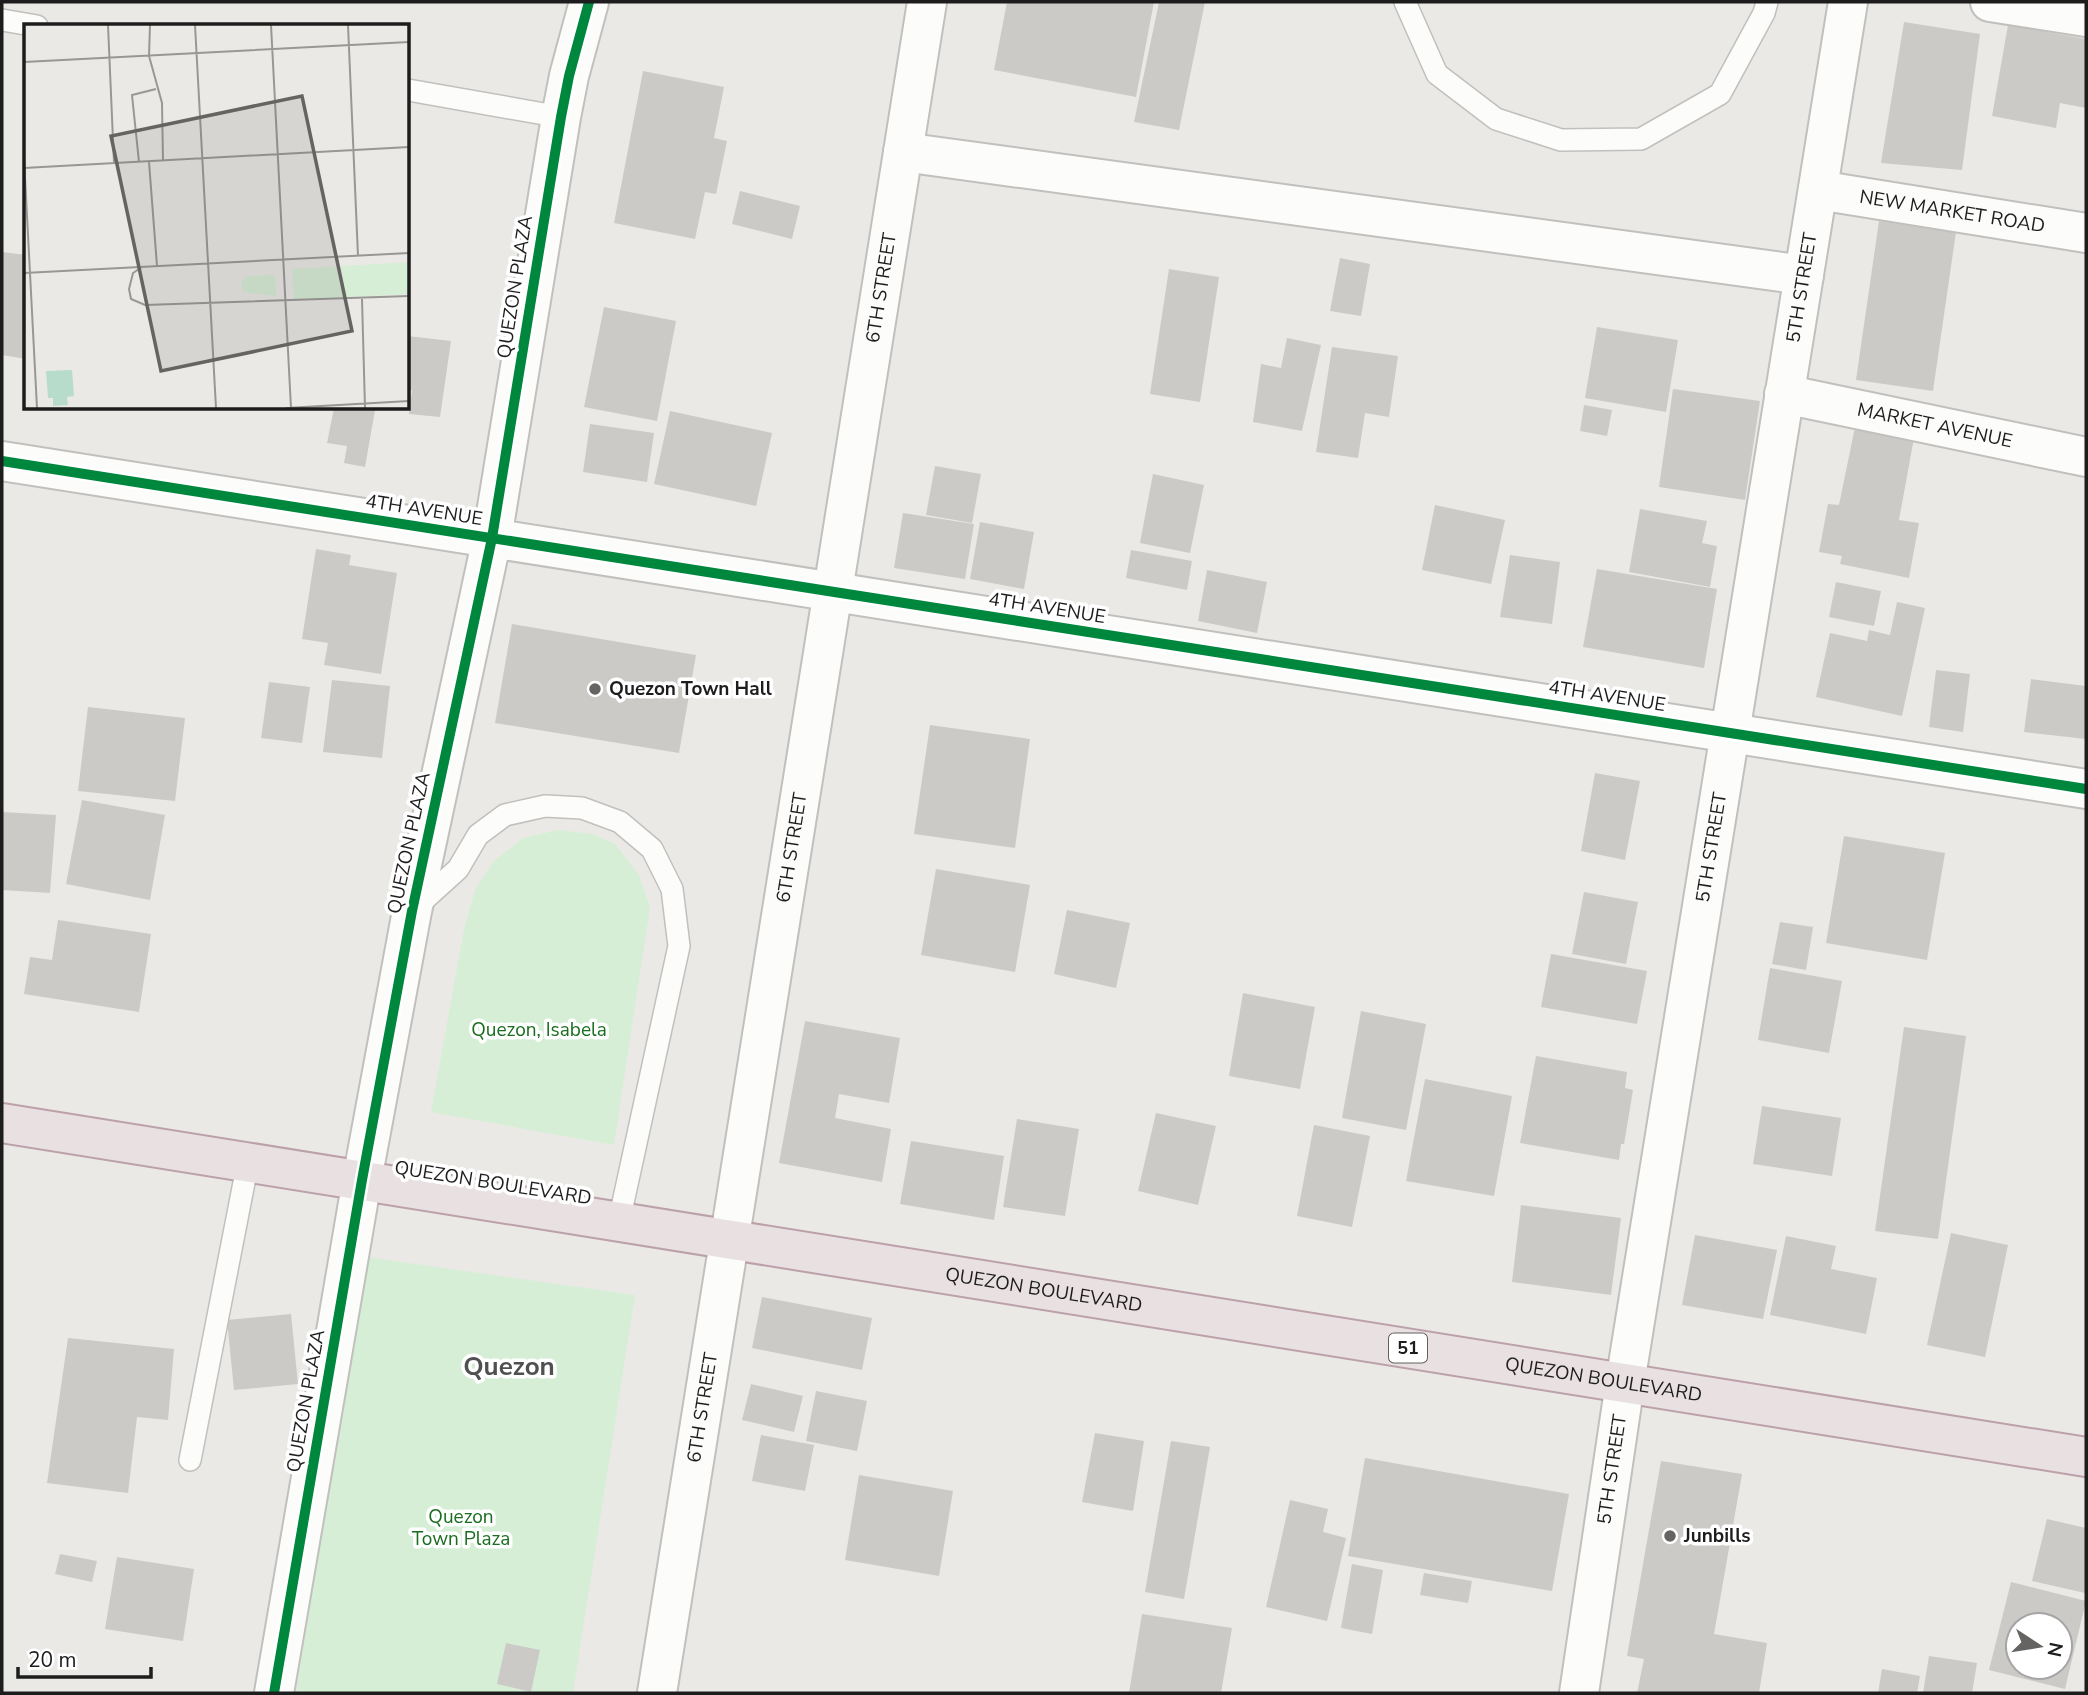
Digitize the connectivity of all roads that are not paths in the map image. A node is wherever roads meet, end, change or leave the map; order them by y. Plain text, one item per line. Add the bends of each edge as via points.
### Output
1 (589, 2) edge
2 (1405, 2) edge
3 (1767, 2) edge
4 (1848, 2) edge
5 (1990, 2) edge
6 (920, 10) edge
7 (2086, 18) edge
8 (2, 20) edge
9 (25, 24) edge
10 (410, 90) edge
11 (561, 117) junction
12 (903, 152) junction
13 (1818, 190) junction
14 (2086, 233) edge
15 (1804, 275) junction
16 (1784, 394) junction
17 (2086, 457) edge
18 (2, 461) edge
19 (492, 538) junction
20 (833, 592) junction
21 (1730, 733) junction
22 (2086, 789) edge
23 (412, 911) junction
24 (2, 1123) edge
25 (248, 1162) junction
26 (362, 1180) junction
27 (619, 1221) junction
28 (729, 1240) junction
29 (1625, 1383) junction
30 (2086, 1457) edge
31 (190, 1460) dead end
32 (274, 1693) edge
33 (657, 1693) edge
34 (1578, 1693) edge

1 - 11 street, QUEZON PLAZA
2 - 3 lane via 1437,74 1496,119 1561,140 1641,139 1720,94
4 - 13 street, 5TH STREET
5 - 7 street
6 - 12 street, 6TH STREET
8 - 9 lane
10 - 11 lane
11 - 19 street, QUEZON PLAZA
12 - 15 street
12 - 20 street, 6TH STREET
13 - 14 street, NEW MARKET ROAD
13 - 15 street, 5TH STREET
15 - 16 street, 5TH STREET
16 - 17 street, MARKET AVENUE
16 - 21 street, 5TH STREET
18 - 19 street, 4TH AVENUE
19 - 20 street, 4TH AVENUE
19 - 23 street, QUEZON PLAZA
20 - 21 street, 4TH AVENUE
20 - 28 street, 6TH STREET
21 - 22 street, 4TH AVENUE
21 - 29 street, 5TH STREET
23 - 26 street, QUEZON PLAZA
23 - 27 lane via 458,869 478,835 505,815 545,807 582,808 620,822 652,849 672,889 679,946
24 - 25 highway, QUEZON BOULEVARD / 51
25 - 26 highway, QUEZON BOULEVARD / 51
25 - 31 lane
26 - 27 highway, QUEZON BOULEVARD / 51
26 - 32 street, QUEZON PLAZA
27 - 28 highway, QUEZON BOULEVARD / 51
28 - 29 highway, QUEZON BOULEVARD / 51
28 - 33 street, 6TH STREET
29 - 30 highway, QUEZON BOULEVARD / 51
29 - 34 street, 5TH STREET

